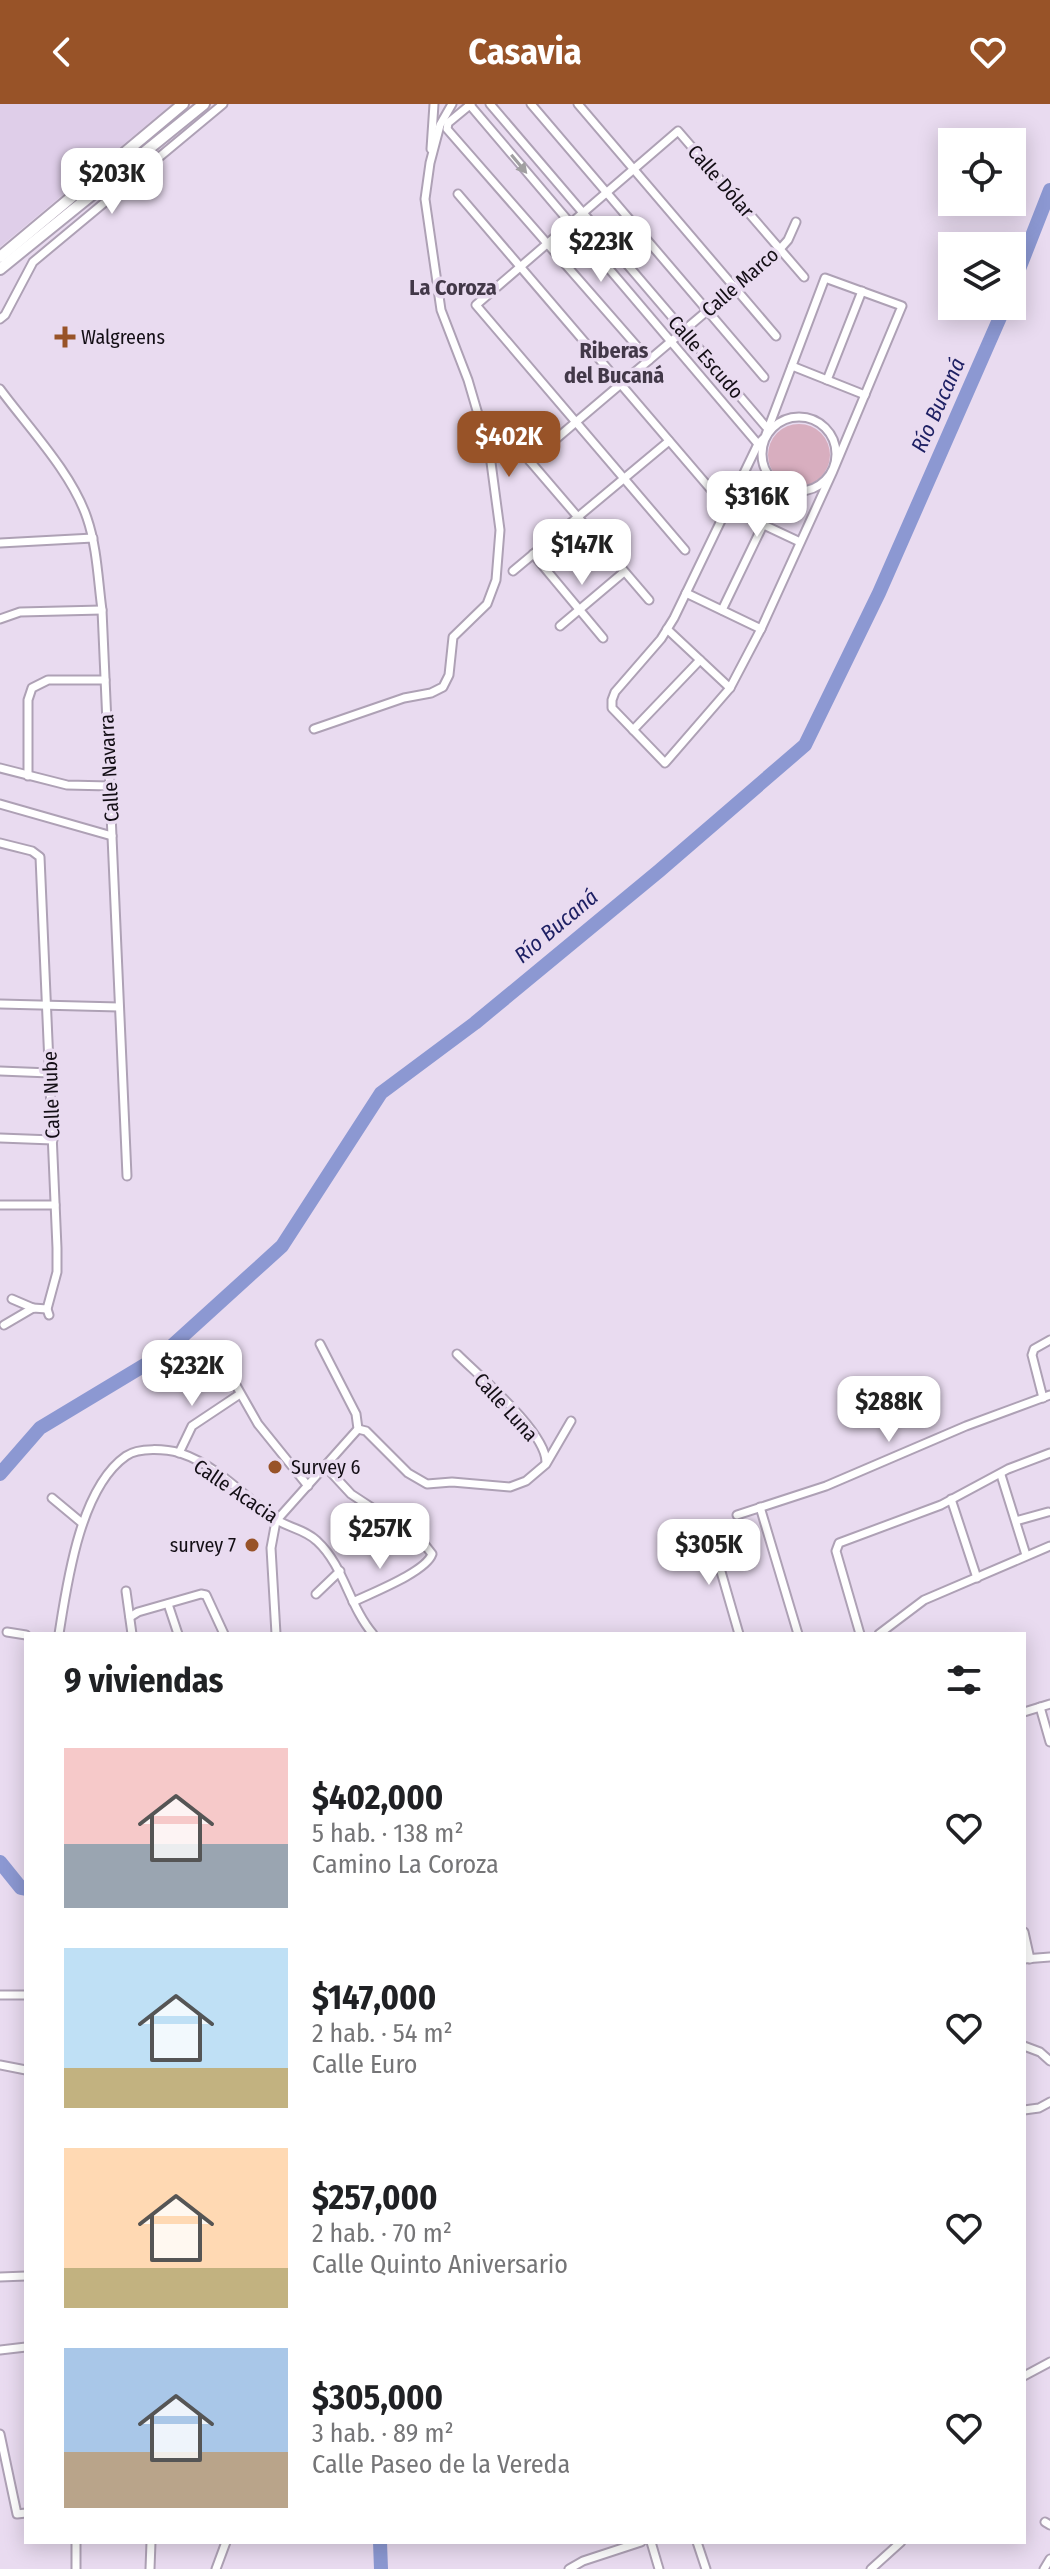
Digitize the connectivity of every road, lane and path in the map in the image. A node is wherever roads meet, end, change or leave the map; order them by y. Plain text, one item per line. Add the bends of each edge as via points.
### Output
1 (183, 104) edge
2 (204, 104) edge
3 (223, 104) edge
4 (434, 104) edge
5 (452, 104) edge
6 (470, 104) edge
7 (490, 104) edge
8 (531, 104) edge
9 (578, 104) edge
10 (430, 163) junction
11 (633, 169) junction
12 (606, 192) junction
13 (458, 194) dead end
14 (584, 211) junction
15 (796, 222) dead end
16 (569, 224) junction
17 (547, 244) junction
18 (780, 249) junction
19 (0, 257) edge
20 (520, 267) junction
21 (0, 269) edge
22 (804, 277) dead end
23 (734, 287) junction
24 (862, 291) junction
25 (707, 310) junction
26 (0, 319) edge
27 (683, 331) junction
28 (776, 336) dead end
29 (671, 341) junction
30 (649, 360) junction
31 (792, 366) junction
32 (764, 377) dead end
33 (827, 380) junction
34 (621, 384) junction
35 (0, 389) edge
36 (865, 395) junction
37 (576, 424) junction
38 (499, 425) dead end
39 (767, 428) junction
40 (765, 437) junction
41 (669, 441) junction
42 (758, 444) junction
43 (530, 461) junction
44 (833, 471) junction
45 (624, 479) junction
46 (713, 492) dead end
47 (728, 508) junction
48 (578, 517) junction
49 (763, 525) junction
50 (93, 538) junction
51 (800, 542) junction
52 (0, 543) edge
53 (685, 550) dead end
54 (533, 554) junction
55 (513, 571) dead end
56 (624, 572) junction
57 (686, 593) junction
58 (649, 600) dead end
59 (102, 610) junction
60 (579, 610) junction
61 (722, 610) junction
62 (0, 619) edge
63 (560, 626) dead end
64 (667, 629) junction
65 (761, 629) junction
66 (603, 638) dead end
67 (700, 660) junction
68 (105, 680) junction
69 (730, 688) junction
70 (314, 729) dead end
71 (633, 730) junction
72 (0, 768) edge
73 (28, 776) junction
74 (110, 786) junction
75 (0, 804) edge
76 (112, 836) junction
77 (0, 843) edge
78 (0, 1004) edge
79 (47, 1005) junction
80 (119, 1007) junction
81 (0, 1071) edge
82 (50, 1073) junction
83 (0, 1138) edge
84 (53, 1140) junction
85 (127, 1176) dead end
86 (0, 1205) edge
87 (55, 1205) junction
88 (12, 1299) dead end
89 (33, 1308) junction
90 (4, 1325) dead end
91 (1050, 1340) edge
92 (320, 1344) dead end
93 (457, 1354) dead end
94 (225, 1366) dead end
95 (240, 1394) junction
96 (1047, 1396) edge
97 (571, 1421) dead end
98 (358, 1429) junction
99 (179, 1453) junction
100 (1050, 1453) edge
101 (546, 1464) junction
102 (326, 1467) junction
103 (1001, 1475) junction
104 (308, 1486) junction
105 (52, 1498) dead end
106 (951, 1499) junction
107 (760, 1507) junction
108 (1048, 1512) dead end
109 (737, 1515) dead end
110 (276, 1521) junction
111 (1016, 1521) junction
112 (82, 1523) junction
113 (709, 1530) dead end
114 (1050, 1546) edge
115 (1026, 1555) junction
116 (340, 1571) junction
117 (977, 1578) junction
118 (126, 1591) dead end
119 (316, 1594) dead end
120 (353, 1602) junction
121 (168, 1604) junction
122 (130, 1617) junction
123 (7, 1632) dead end
124 (59, 1632) edge
125 (132, 1632) edge
126 (177, 1632) edge
127 (223, 1632) edge
128 (276, 1632) edge
129 (372, 1632) edge
130 (738, 1632) edge
131 (797, 1632) edge
132 (859, 1632) edge
133 (882, 1632) edge
134 (24, 1635) edge
135 (1050, 1704) edge
136 (1040, 1707) junction
137 (1026, 1711) edge
138 (1050, 1742) edge
139 (1050, 1957) edge
140 (1027, 1959) edge
141 (0, 1995) edge
142 (24, 1995) edge
143 (1026, 2047) edge
144 (1050, 2061) edge
145 (0, 2065) edge
146 (24, 2070) edge
147 (1050, 2102) edge
148 (1026, 2110) edge
149 (24, 2276) edge
150 (0, 2277) edge
151 (24, 2347) edge
152 (0, 2350) edge
153 (1050, 2362) edge
154 (1026, 2375) edge
155 (0, 2434) edge
156 (24, 2513) edge
157 (76, 2544) edge
158 (151, 2544) edge
159 (225, 2544) edge
160 (635, 2544) edge
161 (652, 2544) edge
162 (698, 2544) edge
163 (899, 2544) edge
164 (1050, 2559) edge
165 (76, 2569) edge
166 (150, 2569) edge
167 (216, 2569) edge
168 (569, 2569) edge
169 (659, 2569) edge
170 (706, 2569) edge
171 (871, 2569) edge
172 (1044, 2569) edge

1 - 19 main road
2 - 21 main road
3 - 26 street via 33,262
4 - 10 street
5 - 10 street
6 -> 16 street, Calle Escudo
6 - 17 street via 447,129
7 - 14 street, Calle Escudo
8 - 12 street
9 - 11 street
10 - 70 street via 425,199 441,310 490,455 500,530 496,580 487,604 453,637 443,687
11 - 12 street, Calle Dólar
11 - 18 street, Calle Dólar via 678,131
11 - 23 street
12 - 14 street, Calle Dólar
12 - 25 street
13 - 20 street
14 - 16 street, Calle Dólar
14 - 27 street, Calle Escudo
15 - 18 street, Calle Marco
16 - 17 street, Calle Dólar
16 - 29 street, Calle Escudo
17 - 20 street, Calle Dólar
17 - 30 street
18 - 22 street, Calle Dólar
18 - 23 street, Calle Marco
20 - 34 street
20 - 37 street, Calle Dólar via 476,305
23 - 25 street, Calle Marco
23 - 28 street
24 - 31 street via 825,278
24 - 33 street
24 - 36 street via 902,306
25 - 27 street, Calle Marco
25 - 32 street
27 - 29 street, Calle Marco
27 - 39 street, Calle Escudo
29 - 30 street, Calle Marco
29 - 42 street, Calle Escudo
30 - 34 street, Calle Marco
31 - 33 street
31 - 39 street
33 - 36 street
34 - 37 street, Calle Marco
34 - 41 street
35 - 50 street, Calle Navarra via 66,478
36 - 44 street
37 - 43 street, Calle Marco
37 - 45 street, Calle Dólar
38 - 43 street
39 - 40 street
40 - 42 street
40 - 44 street via 763,465 782,487 811,489
40 - 44 street via 787,418 816,420 835,442
41 - 45 street
41 - 46 street
42 - 47 street
43 - 48 street
44 - 51 street
45 - 48 street
45 - 53 street, Calle Dólar
47 - 49 street
47 - 57 street
48 - 54 street
48 - 56 street
49 - 51 street
49 - 61 street
50 - 52 street
50 - 59 street, Calle Navarra
51 - 65 street
54 - 55 street
54 - 60 street
56 - 58 street
56 - 60 street
57 - 61 street
57 - 64 street
59 - 62 street via 20,612
59 - 68 street, Calle Navarra
60 - 63 street
60 - 66 street
61 - 65 street
64 - 67 street
64 - 71 street via 612,700 612,708
65 - 69 street
67 - 69 street
67 - 71 street
68 - 73 street via 48,680 32,688
68 - 74 street, Calle Navarra
69 - 71 street via 665,763
72 - 73 street
73 - 74 street via 67,785
74 - 76 street, Calle Navarra
75 - 76 street
76 - 80 street, Calle Navarra
77 - 79 street, Calle Nube via 40,857
78 - 79 street
79 - 80 street
79 - 82 street, Calle Nube
80 - 85 street, Calle Navarra
81 - 82 street
82 - 84 street, Calle Nube
83 - 84 street
84 - 87 street, Calle Nube
86 - 87 street
87 - 89 street, Calle Nube via 57,1272 48,1312
88 - 89 street
89 - 90 street
91 - 96 street via 1032,1355
92 - 98 street via 356,1414
93 - 101 street, Calle Luna via 518,1413 546,1452
94 - 95 street
95 - 99 street via 192,1426
95 - 104 street
96 - 107 street via 826,1486
97 - 101 street, Calle Luna
98 - 101 street, Calle Luna via 427,1484 510,1487
98 - 102 street
99 - 110 street, Calle Acacia via 220,1475
99 - 112 street, Calle Acacia via 142,1450 126,1456 104,1481
100 - 103 street
102 - 104 street
102 - 120 street via 351,1494 421,1540 432,1554 424,1566
103 - 106 street
103 - 111 street
104 - 110 street
105 - 112 street
106 - 117 street
106 - 132 street via 839,1543 836,1551
107 - 109 street
107 - 131 street
108 - 111 street
110 - 116 street, Calle Acacia via 316,1540
110 - 128 street via 271,1548
111 - 115 street
112 - 124 street, Calle Acacia
113 - 130 street
114 - 115 street
115 - 117 street
116 - 119 street
116 - 120 street, Calle Acacia
117 - 133 street via 924,1600
118 - 122 street
120 - 129 street, Calle Acacia
121 - 122 street
121 - 126 street
121 - 127 street via 206,1595
122 - 125 street
123 - 134 street
135 - 136 street
136 - 137 street
136 - 138 street
139 - 140 street
141 - 142 street
143 - 144 street
145 - 146 street
147 - 148 street
149 - 150 street
151 - 152 street
153 - 154 street
155 - 156 street via 17,2514
157 - 165 street
158 - 166 street
159 - 167 street
160 - 168 street
161 - 169 street
162 - 170 street
163 - 171 street
164 - 172 street

